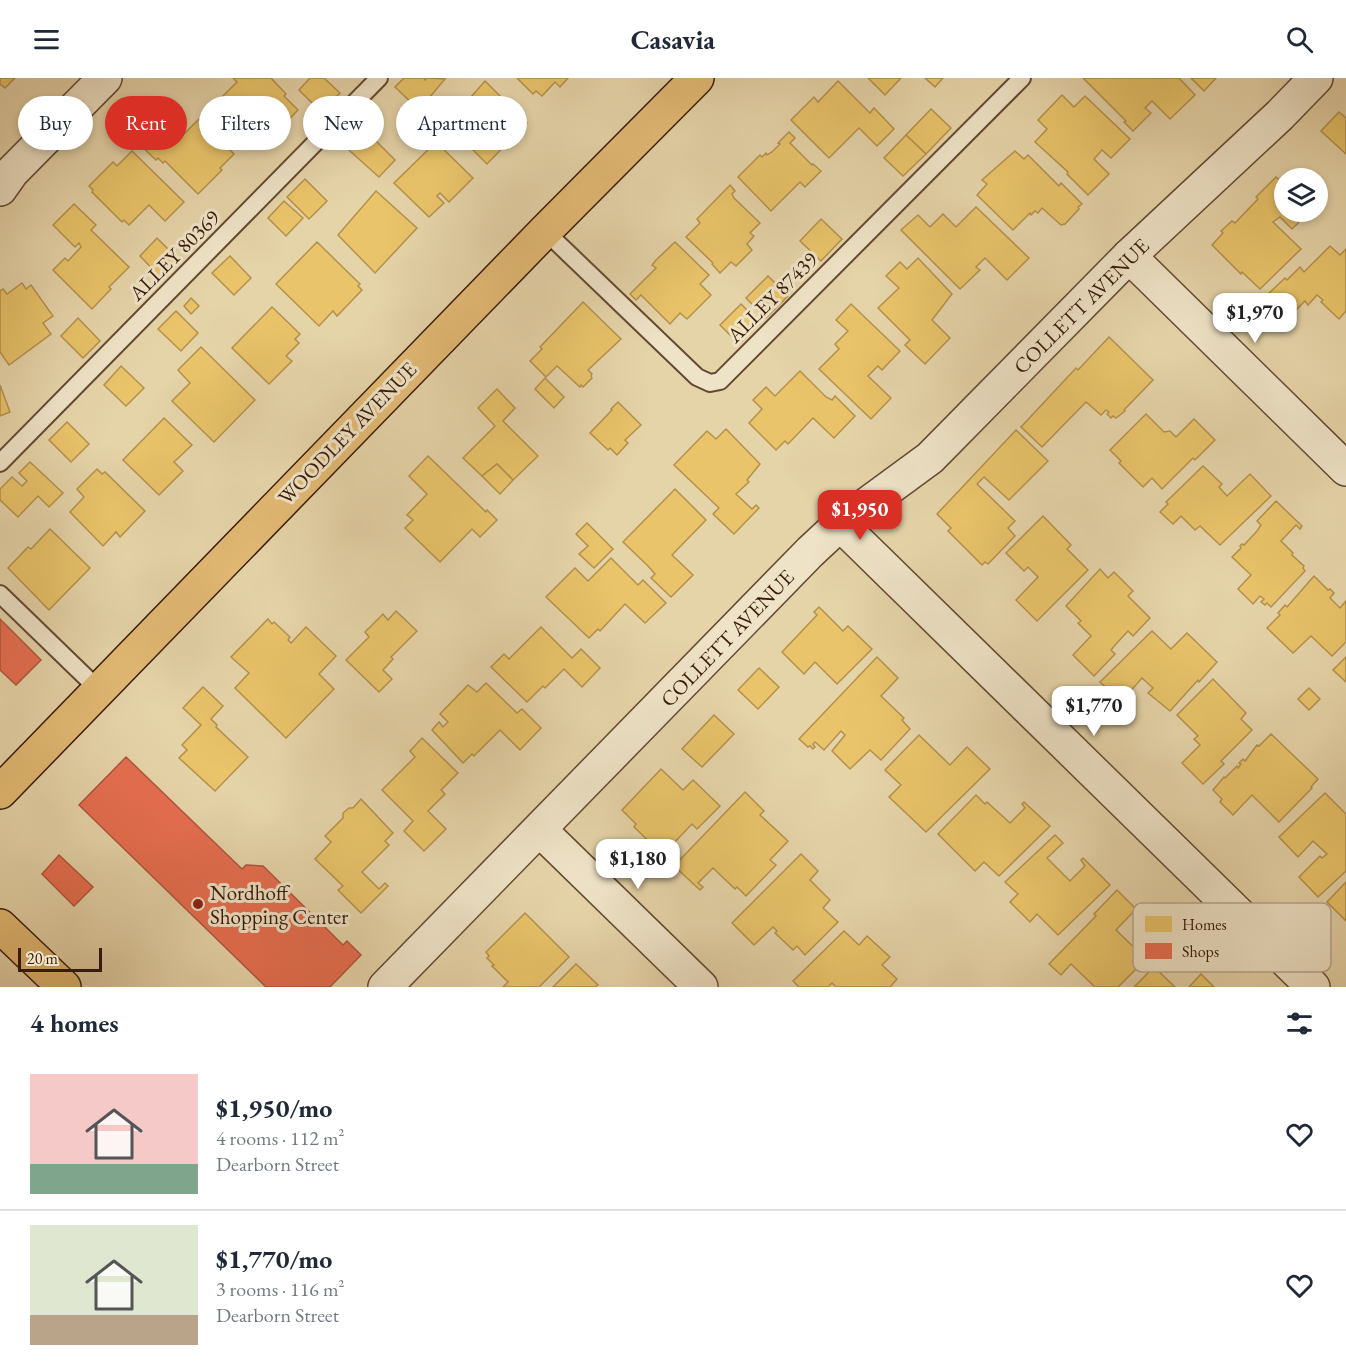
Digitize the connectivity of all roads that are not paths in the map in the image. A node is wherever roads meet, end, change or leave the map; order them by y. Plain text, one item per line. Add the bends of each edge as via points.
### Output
1 (105, 78) edge
2 (379, 78) edge
3 (697, 78) edge
4 (1022, 78) edge
5 (1316, 78) edge
6 (0, 189) edge
7 (545, 231) junction
8 (1129, 256) junction
9 (0, 463) edge
10 (1346, 469) edge
11 (840, 524) junction
12 (0, 594) edge
13 (98, 689) junction
14 (0, 792) edge
15 (540, 830) junction
16 (1227, 903) edge
17 (0, 926) edge
18 (1298, 972) edge
19 (50, 979) edge
20 (393, 984) edge
21 (701, 987) edge
22 (1313, 987) edge

1 - 6 street
2 - 9 lane, ALLEY 80369
3 - 7 main road, WOODLEY AVENUE
4 - 7 lane, ALLEY 87439 via 720,381 710,383 697,377
5 - 8 street, COLLETT AVENUE
7 - 13 main road, WOODLEY AVENUE
8 - 10 street
8 - 11 street, COLLETT AVENUE via 930,458
11 - 15 street, COLLETT AVENUE
11 - 16 street
12 - 13 lane
13 - 14 main road, WOODLEY AVENUE
15 - 20 street, COLLETT AVENUE
15 - 21 street
17 - 19 main road
18 - 22 street

